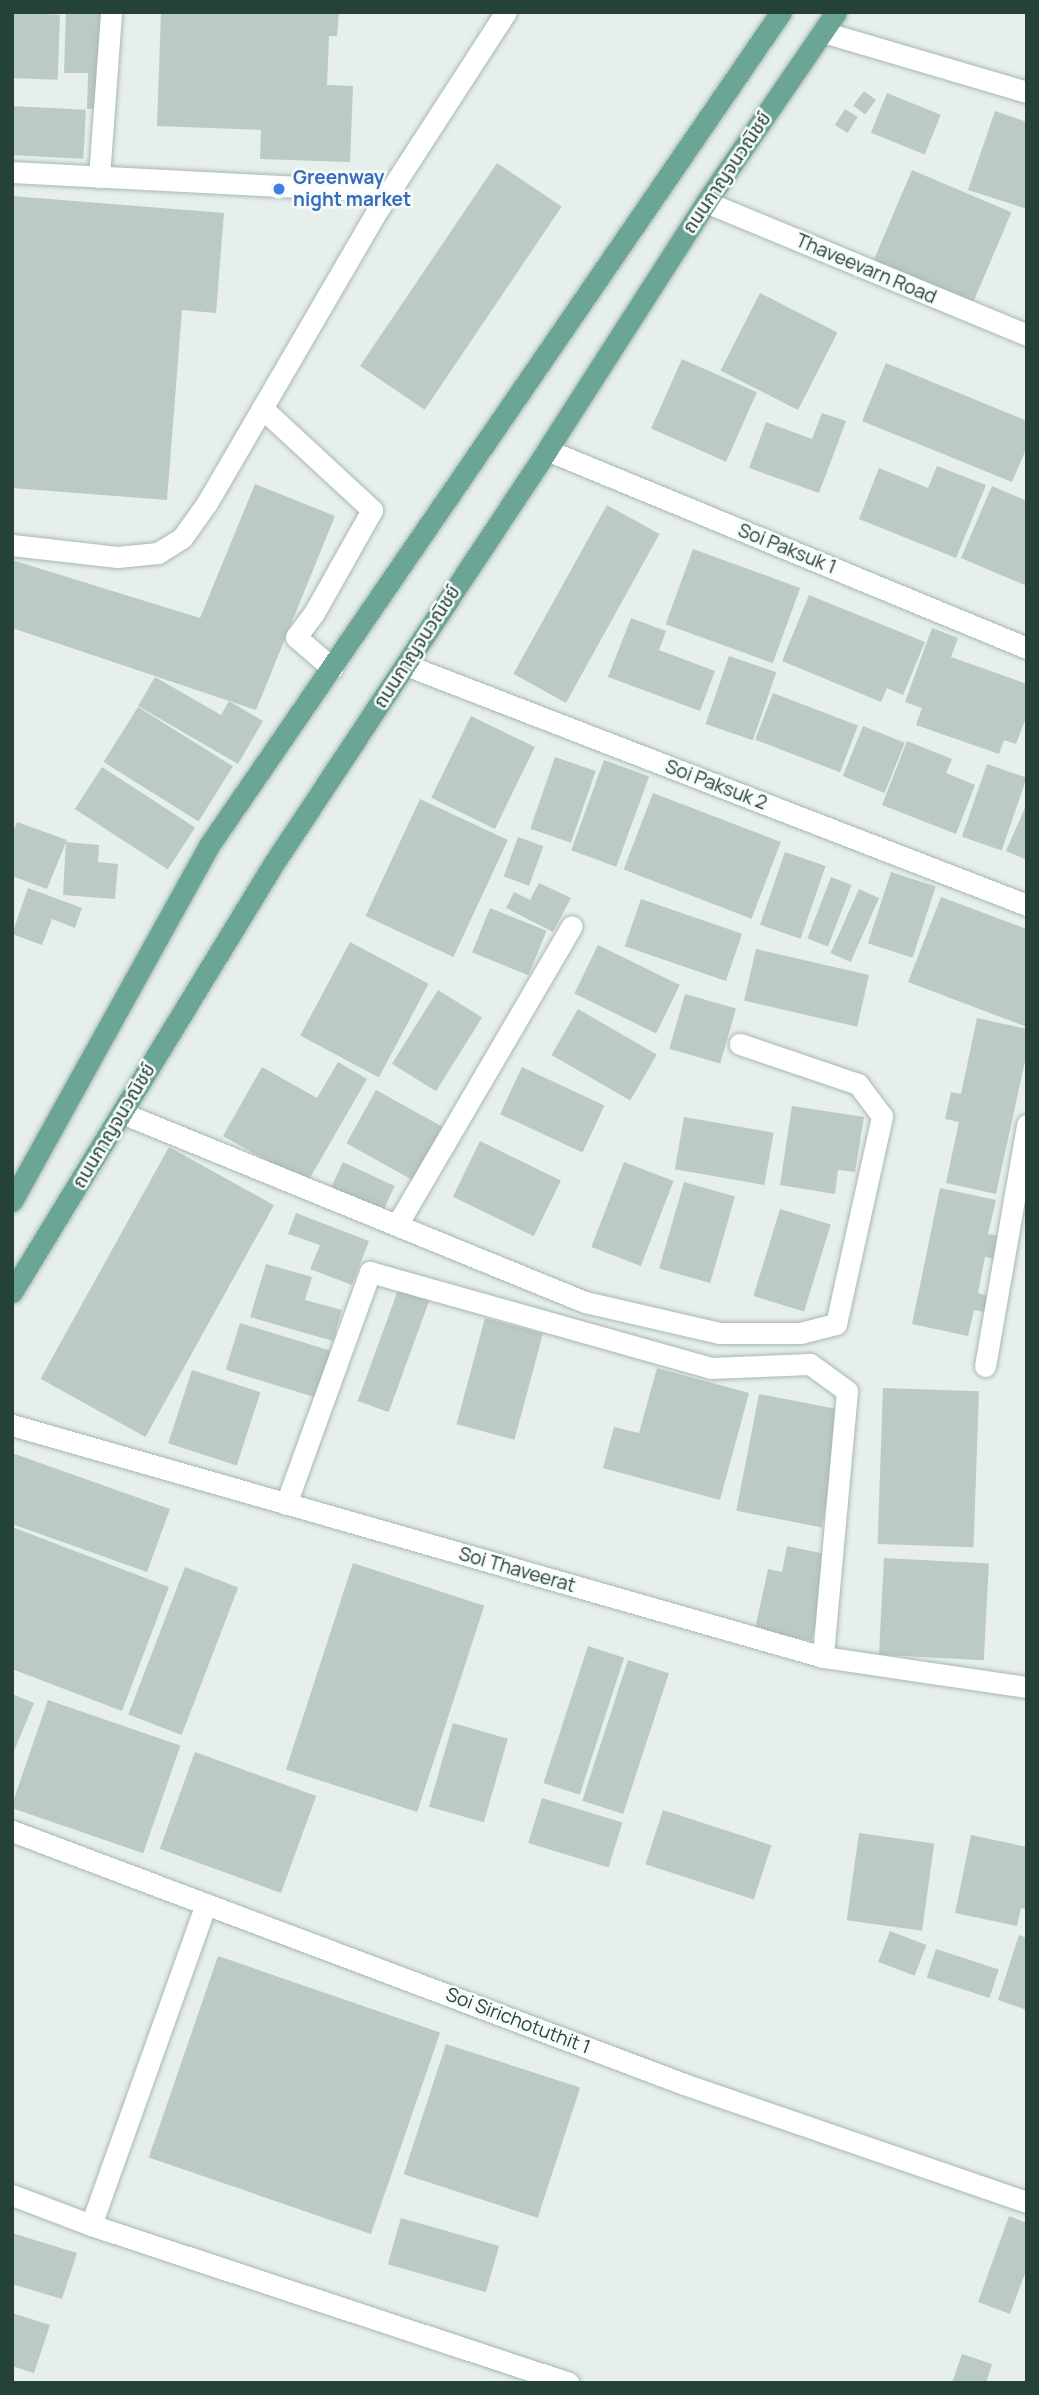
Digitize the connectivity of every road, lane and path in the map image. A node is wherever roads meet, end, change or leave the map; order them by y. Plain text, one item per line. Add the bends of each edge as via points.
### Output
1 (111, 12) edge
2 (506, 12) edge
3 (781, 12) edge
4 (836, 12) edge
5 (823, 32) junction
6 (1027, 92) edge
7 (12, 172) edge
8 (99, 177) junction
9 (389, 192) junction
10 (706, 202) junction
11 (1027, 335) edge
12 (262, 408) junction
13 (547, 450) junction
14 (12, 545) edge
15 (1027, 648) edge
16 (405, 664) junction
17 (332, 668) junction
18 (1027, 905) edge
19 (572, 926) dead end
20 (740, 1044) dead end
21 (122, 1113) junction
22 (1027, 1125) edge
23 (12, 1201) edge
24 (397, 1225) junction
25 (12, 1292) edge
26 (985, 1366) dead end
27 (12, 1425) edge
28 (286, 1504) junction
29 (823, 1657) junction
30 (1027, 1687) edge
31 (12, 1831) edge
32 (206, 1904) junction
33 (12, 2195) edge
34 (1027, 2202) edge
35 (90, 2225) junction
36 (569, 2383) edge

1 - 8 street
2 - 9 street
3 - 17 main road
4 - 5 main road, ถนนกาญจนวณิชย์
5 - 6 street
5 - 10 main road, ถนนกาญจนวณิชย์
7 - 8 street
8 - 9 street
9 - 12 street
10 - 11 street, Thaveevarn Road
10 - 13 main road, ถนนกาญจนวณิชย์
12 - 14 street via 207,503 167,550 117,558
12 - 17 street via 372,510 296,637
13 - 15 street, Soi Paksuk 1
13 - 16 main road, ถนนกาญจนวณิชย์
16 - 18 street, Soi Paksuk 2
16 - 21 main road, ถนนกาญจนวณิชย์ via 274,863
17 - 23 main road via 211,844
19 - 24 street
20 - 24 street via 858,1084 882,1116 835,1324 800,1333 719,1333 598,1306
21 - 24 street
21 - 25 main road, ถนนกาญจนวณิชย์
22 - 26 street
27 - 28 street, Soi Thaveerat
28 - 29 street, Soi Thaveerat
28 - 29 street via 370,1272 711,1368 810,1364 847,1391
29 - 30 street, Soi Thaveerat
31 - 32 street, Soi Sirichotuthit 1
32 - 34 street, Soi Sirichotuthit 1 via 684,2084
32 - 35 street
33 - 35 street
35 - 36 street

